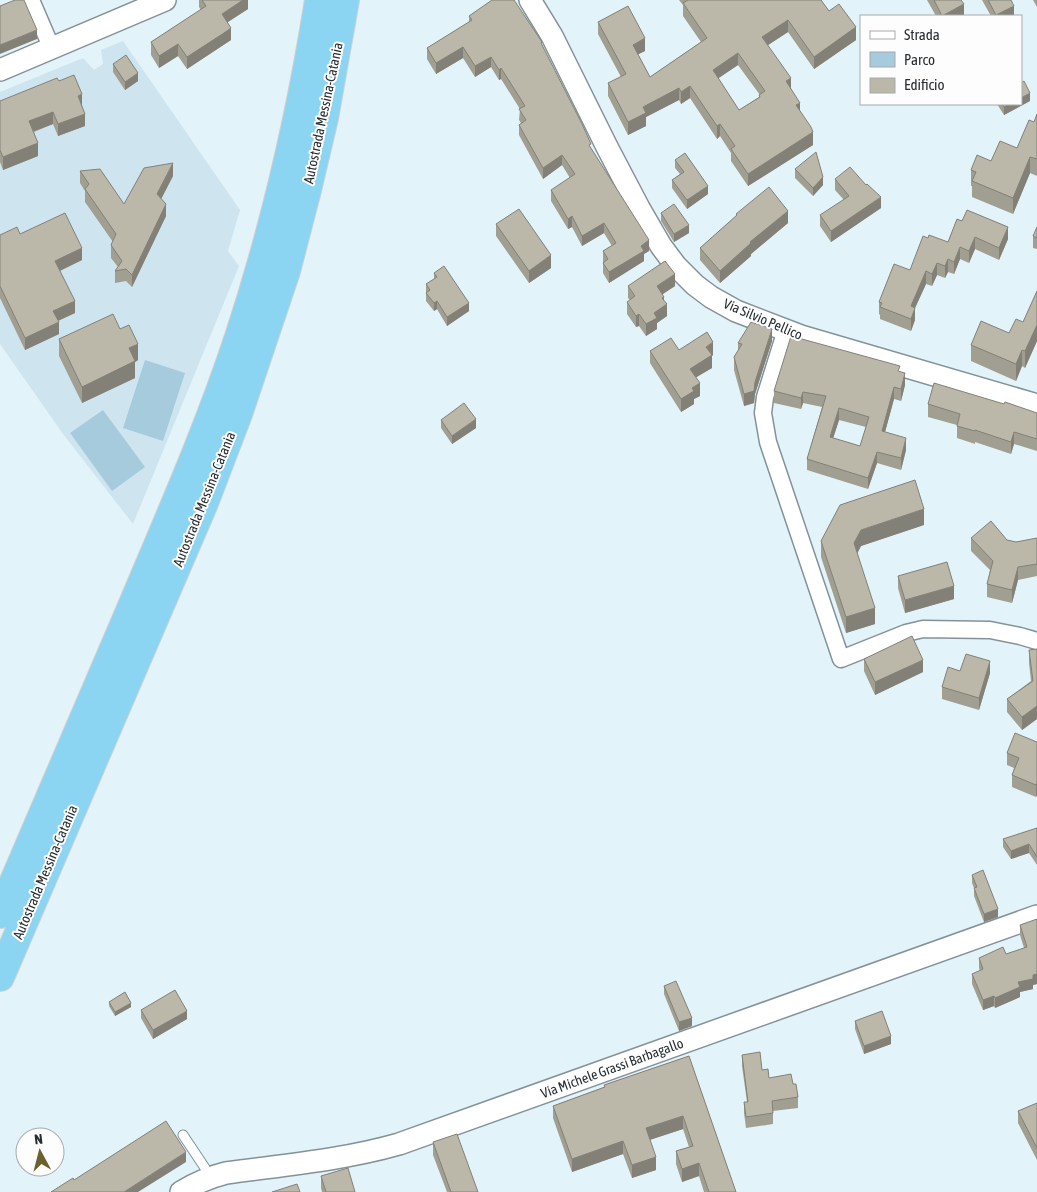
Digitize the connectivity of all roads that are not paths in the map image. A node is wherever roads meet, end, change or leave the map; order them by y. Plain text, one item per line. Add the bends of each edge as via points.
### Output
1 (31, 0) edge
2 (165, 0) edge
3 (319, 0) edge
4 (345, 0) edge
5 (530, 0) edge
6 (52, 49) junction
7 (0, 70) edge
8 (786, 330) junction
9 (1037, 405) edge
10 (1037, 641) edge
11 (0, 914) edge
12 (1037, 916) edge
13 (0, 977) edge
14 (183, 1135) dead end
15 (211, 1177) junction
16 (181, 1192) edge

1 - 6 street
2 - 6 street
3 - 11 highway, Autostrada Messina-Catania via 283,183 262,262 216,404
4 - 13 highway, Autostrada Messina-Catania via 324,118 307,190 286,271 238,414 204,503
5 - 8 street, Via Silvio Pellico via 552,36 639,208 676,266 711,297
6 - 7 street
8 - 9 street, Via Silvio Pellico
8 - 10 street via 763,413 768,442 841,659 923,629 990,630
12 - 15 street, Via Michele Grassi Barbagallo via 399,1144 354,1156
14 - 15 lane
15 - 16 street, Via Michele Grassi Barbagallo

